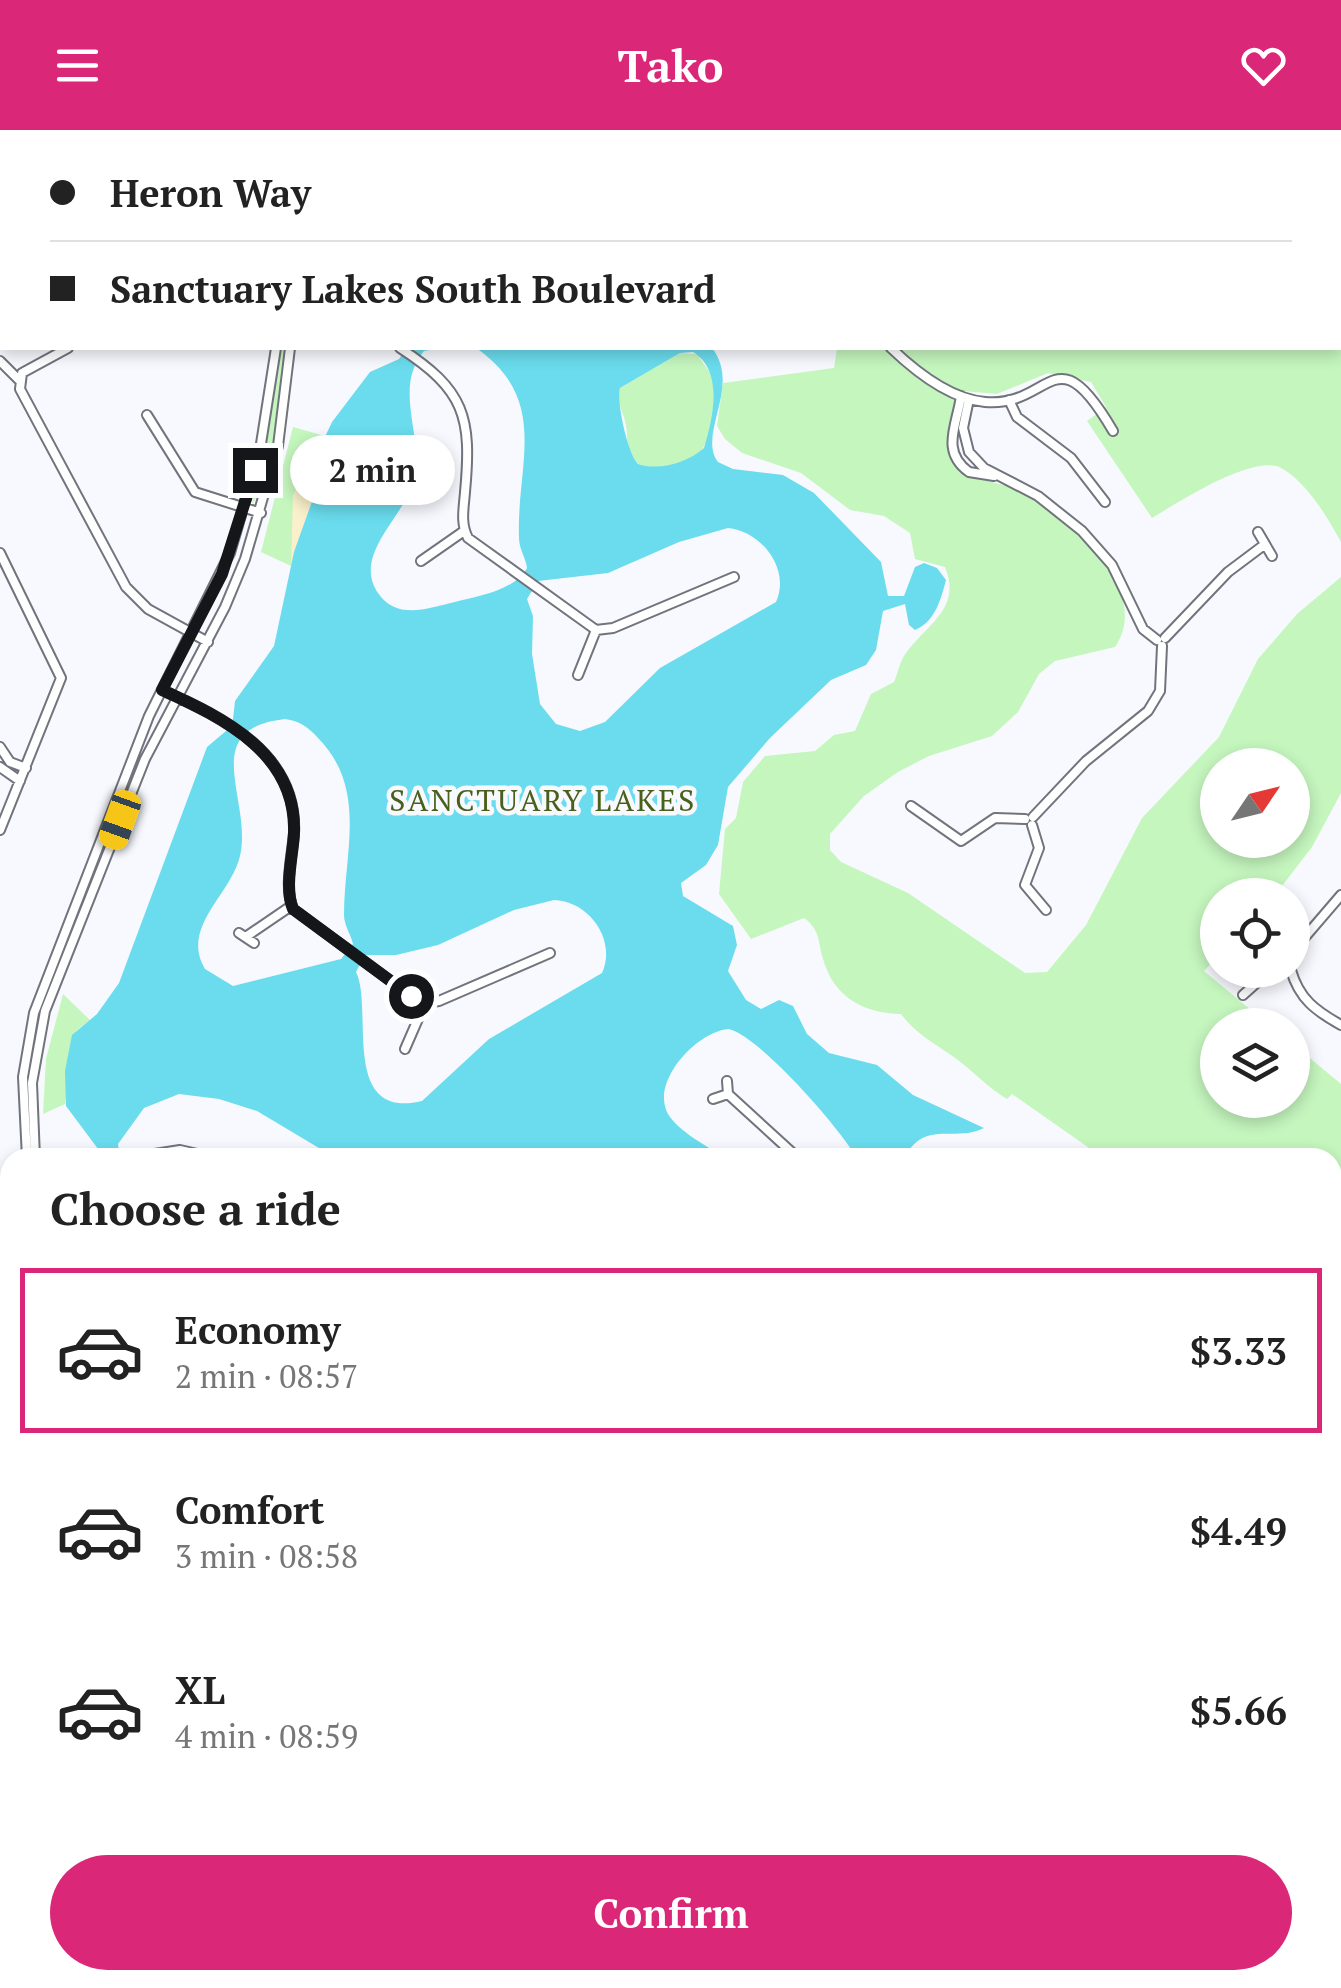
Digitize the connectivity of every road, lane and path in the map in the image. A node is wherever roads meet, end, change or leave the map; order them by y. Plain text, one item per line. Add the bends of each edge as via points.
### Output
1 (64, 350) edge
2 (276, 350) edge
3 (290, 350) edge
4 (404, 350) edge
5 (893, 350) edge
6 (0, 361) edge
7 (19, 380) junction
8 (965, 398) junction
9 (1009, 400) junction
10 (147, 415) dead end
11 (1113, 431) dead end
12 (969, 452) junction
13 (958, 462) junction
14 (996, 476) junction
15 (1105, 502) dead end
16 (245, 510) junction
17 (261, 513) junction
18 (464, 531) junction
19 (1258, 532) dead end
20 (1264, 545) junction
21 (0, 554) edge
22 (1272, 556) dead end
23 (421, 560) dead end
24 (734, 577) dead end
25 (596, 630) junction
26 (193, 635) junction
27 (1162, 641) junction
28 (208, 642) junction
29 (578, 675) dead end
30 (162, 690) junction
31 (177, 696) junction
32 (0, 747) edge
33 (0, 766) edge
34 (26, 768) junction
35 (20, 782) junction
36 (911, 806) dead end
37 (1030, 820) junction
38 (0, 830) edge
39 (1341, 895) edge
40 (291, 906) junction
41 (1046, 910) dead end
42 (1310, 931) edge
43 (247, 938) dead end
44 (57, 951) junction
45 (550, 953) dead end
46 (69, 956) junction
47 (1251, 988) edge
48 (1295, 988) edge
49 (1244, 995) dead end
50 (425, 1003) junction
51 (1341, 1025) edge
52 (405, 1050) dead end
53 (728, 1081) dead end
54 (728, 1094) junction
55 (713, 1099) dead end
56 (26, 1148) edge
57 (35, 1148) edge
58 (787, 1148) edge

1 - 7 street
2 - 16 street
3 - 17 street via 282,424
4 - 18 street via 448,385 466,423
5 - 8 street
6 - 7 street
7 - 26 street via 126,587 148,609
8 - 9 street
8 - 12 street
8 - 13 street via 950,442
9 - 11 street via 1047,380 1076,384 1092,394
9 - 15 street via 1017,417 1070,458
10 - 16 street via 195,492
12 - 13 street
12 - 14 street
13 - 14 street via 969,472
14 - 27 street via 1038,496 1082,531 1112,566 1143,628
16 - 17 street
16 - 26 street
17 - 28 street
18 - 23 street
18 - 25 street
19 - 20 street
20 - 22 street
20 - 27 street via 1228,572
21 - 34 street via 61,675
24 - 25 street
25 - 29 street
26 - 28 street
26 - 30 street
27 - 37 street via 1160,691 1148,711 1086,761
28 - 31 street
30 - 31 street
30 - 44 street
31 - 40 street via 269,756 290,793
31 - 46 street via 134,783
32 - 34 street via 10,762
33 - 35 street
34 - 35 street
35 - 38 street
36 - 37 street via 961,841 995,818
37 - 41 street via 1039,848 1024,886
39 - 42 street
40 - 43 street
40 - 50 street
44 - 46 street
44 - 56 street via 26,1047
45 - 50 street
46 - 57 street via 36,1050
47 - 49 street
48 - 51 street
50 - 52 street
53 - 54 street
54 - 55 street
54 - 58 street

